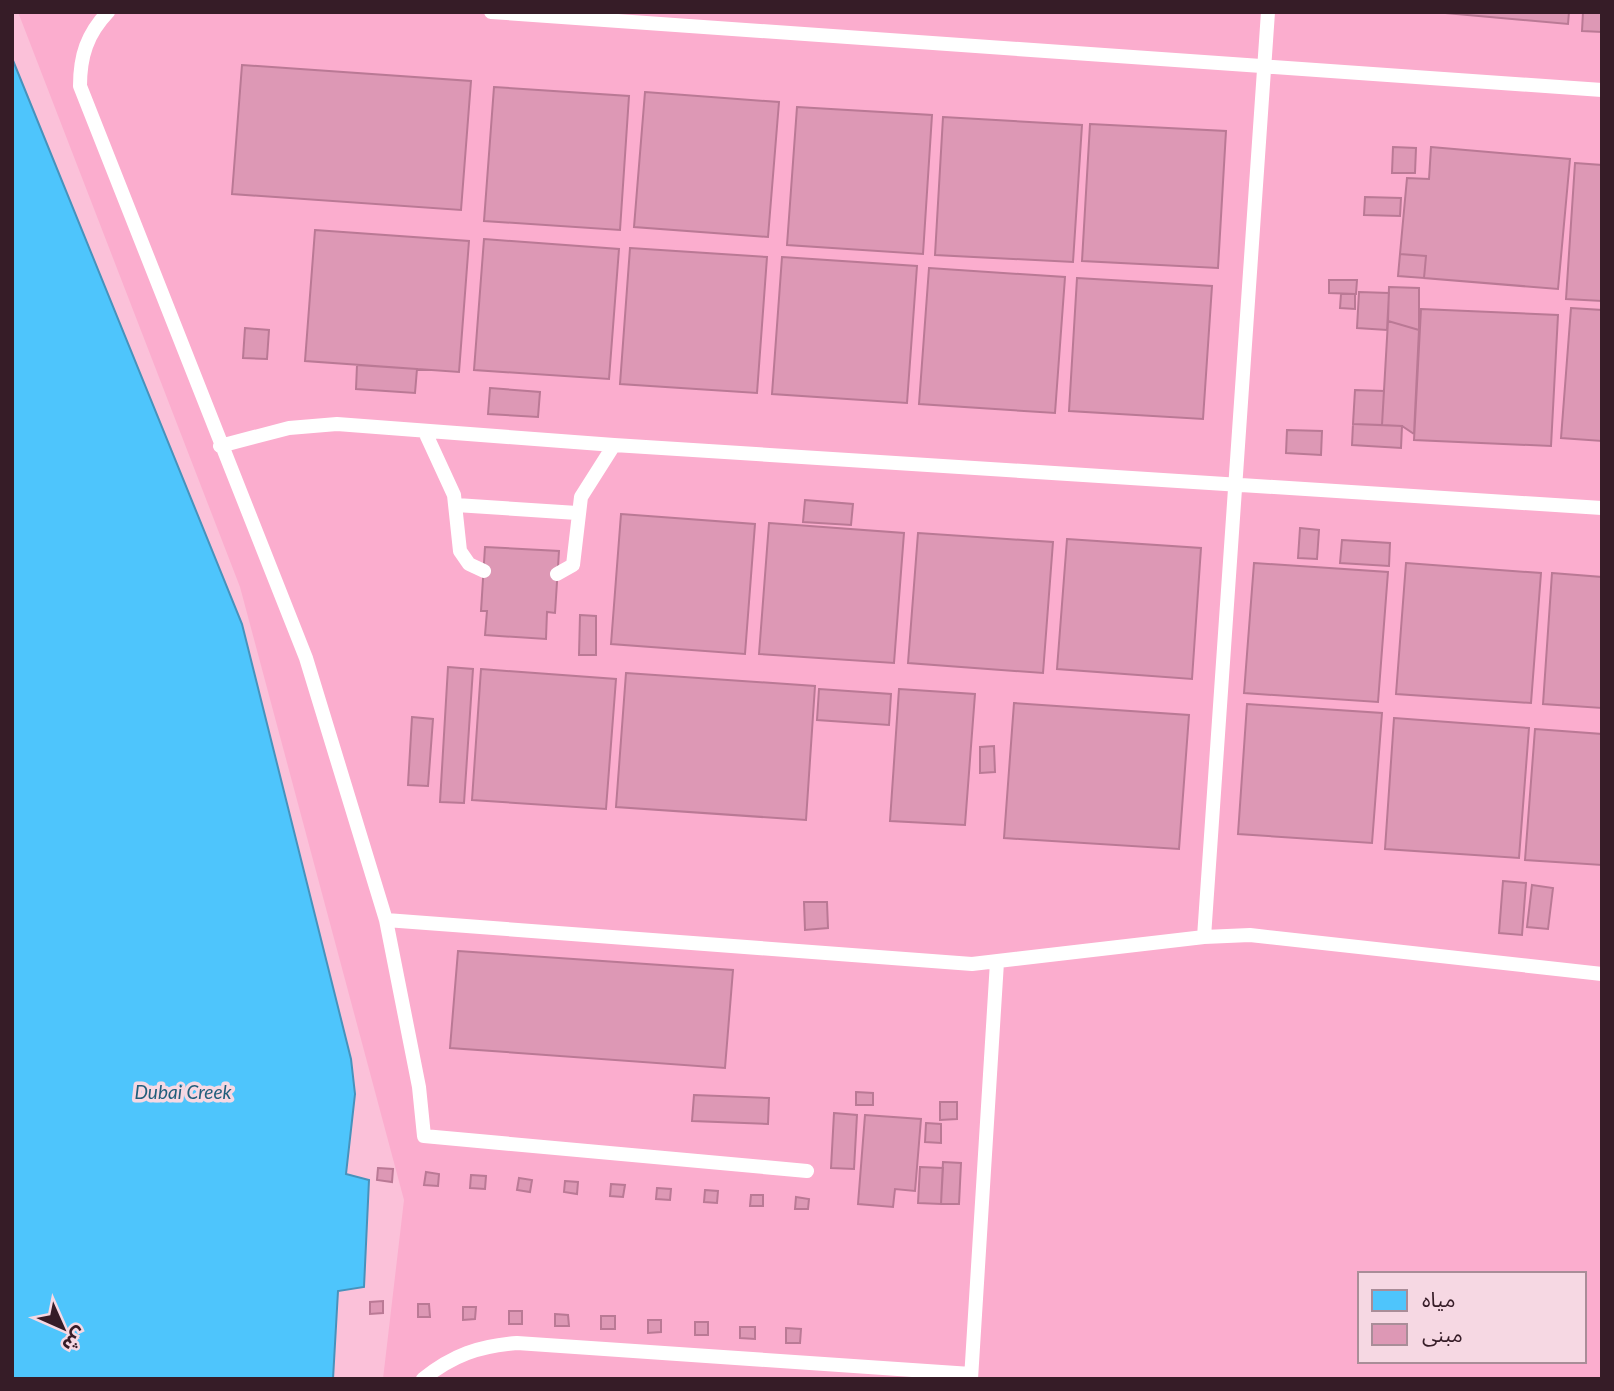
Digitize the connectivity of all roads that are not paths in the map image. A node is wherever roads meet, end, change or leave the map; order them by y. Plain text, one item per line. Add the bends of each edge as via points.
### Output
1 (108, 12) edge
2 (491, 12) edge
3 (1268, 12) edge
4 (1264, 66) junction
5 (1602, 90) edge
6 (425, 432) junction
7 (614, 445) junction
8 (220, 446) junction
9 (1236, 483) junction
10 (456, 505) junction
11 (1602, 508) edge
12 (578, 513) junction
13 (484, 570) dead end
14 (558, 574) dead end
15 (386, 920) junction
16 (1204, 937) junction
17 (997, 962) junction
18 (1602, 974) edge
19 (807, 1171) dead end
20 (971, 1376) edge
21 (423, 1379) edge

1 - 8 lane via 86,42 80,86
2 - 4 lane
3 - 4 lane
4 - 5 lane
4 - 9 lane
6 - 7 lane
6 - 8 lane via 305,425
6 - 10 lane
7 - 9 lane
7 - 12 lane via 584,490
8 - 15 lane via 306,658
9 - 11 lane
9 - 16 lane
10 - 12 lane
10 - 13 lane via 460,551 469,564
12 - 14 lane via 575,559 569,570
15 - 17 lane via 949,963
15 - 19 lane via 419,1087 424,1136
16 - 17 lane
16 - 18 lane via 1250,935
17 - 20 lane
20 - 21 lane via 517,1343 465,1352

